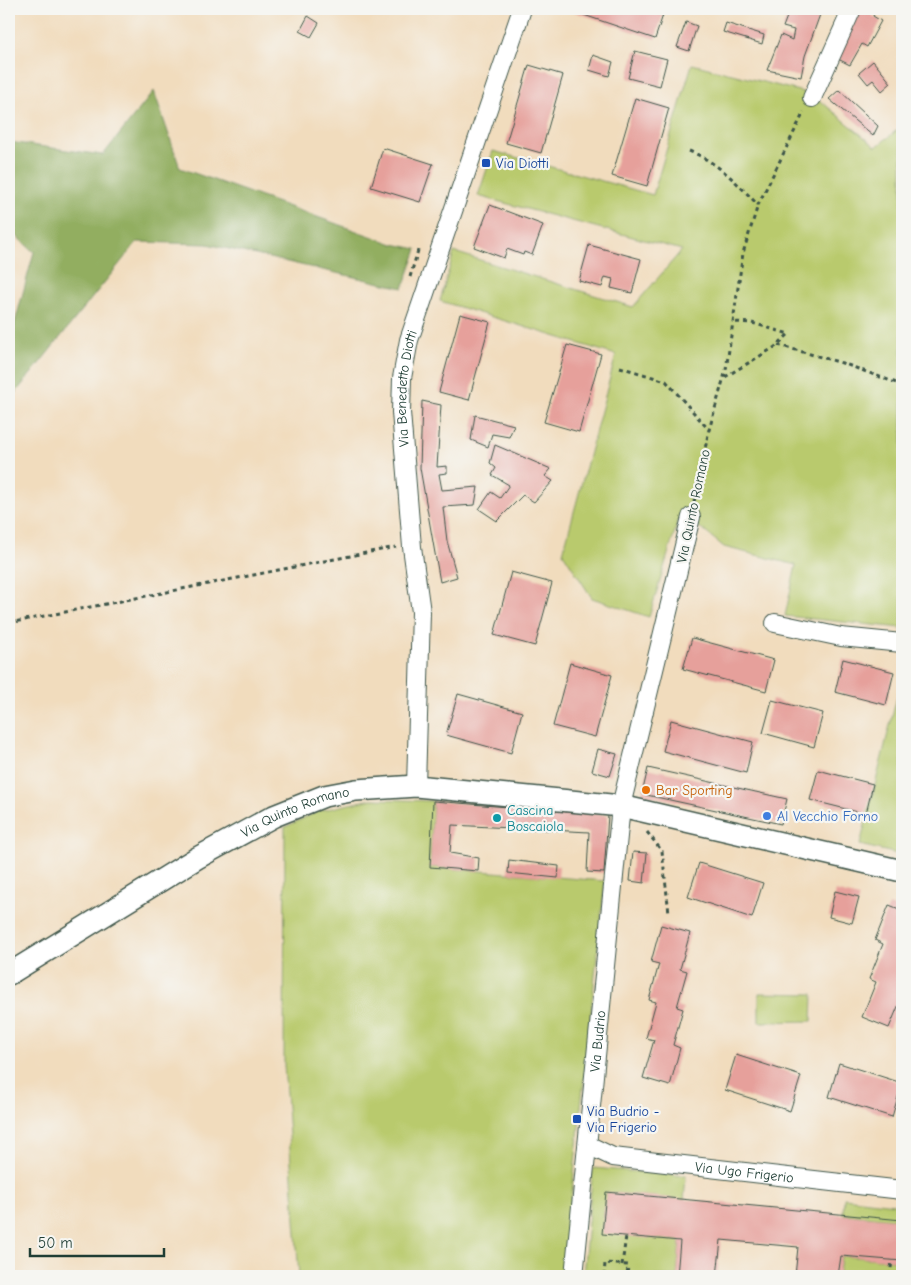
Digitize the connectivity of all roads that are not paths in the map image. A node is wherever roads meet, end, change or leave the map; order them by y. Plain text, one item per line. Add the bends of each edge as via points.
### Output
1 (522, 9) edge
2 (852, 9) edge
3 (812, 98) road end
4 (691, 517) road end
5 (774, 623) dead end
6 (902, 644) edge
7 (416, 786) junction
8 (621, 806) junction
9 (902, 871) edge
10 (9, 974) edge
11 (588, 1145) junction
12 (902, 1190) edge
13 (574, 1276) edge

1 - 7 street, Via Benedetto Diotti via 409,340 402,378 401,412 421,612
2 - 3 street
4 - 8 street, Via Quinto Romano
5 - 6 street via 841,637
7 - 8 street, Via Quinto Romano
7 - 10 street, Via Quinto Romano via 356,790 299,804 196,858
8 - 9 street, Via Quinto Romano
8 - 11 street, Via Budrio
11 - 12 street, Via Ugo Frigerio via 613,1157
11 - 13 street, Via Budrio

